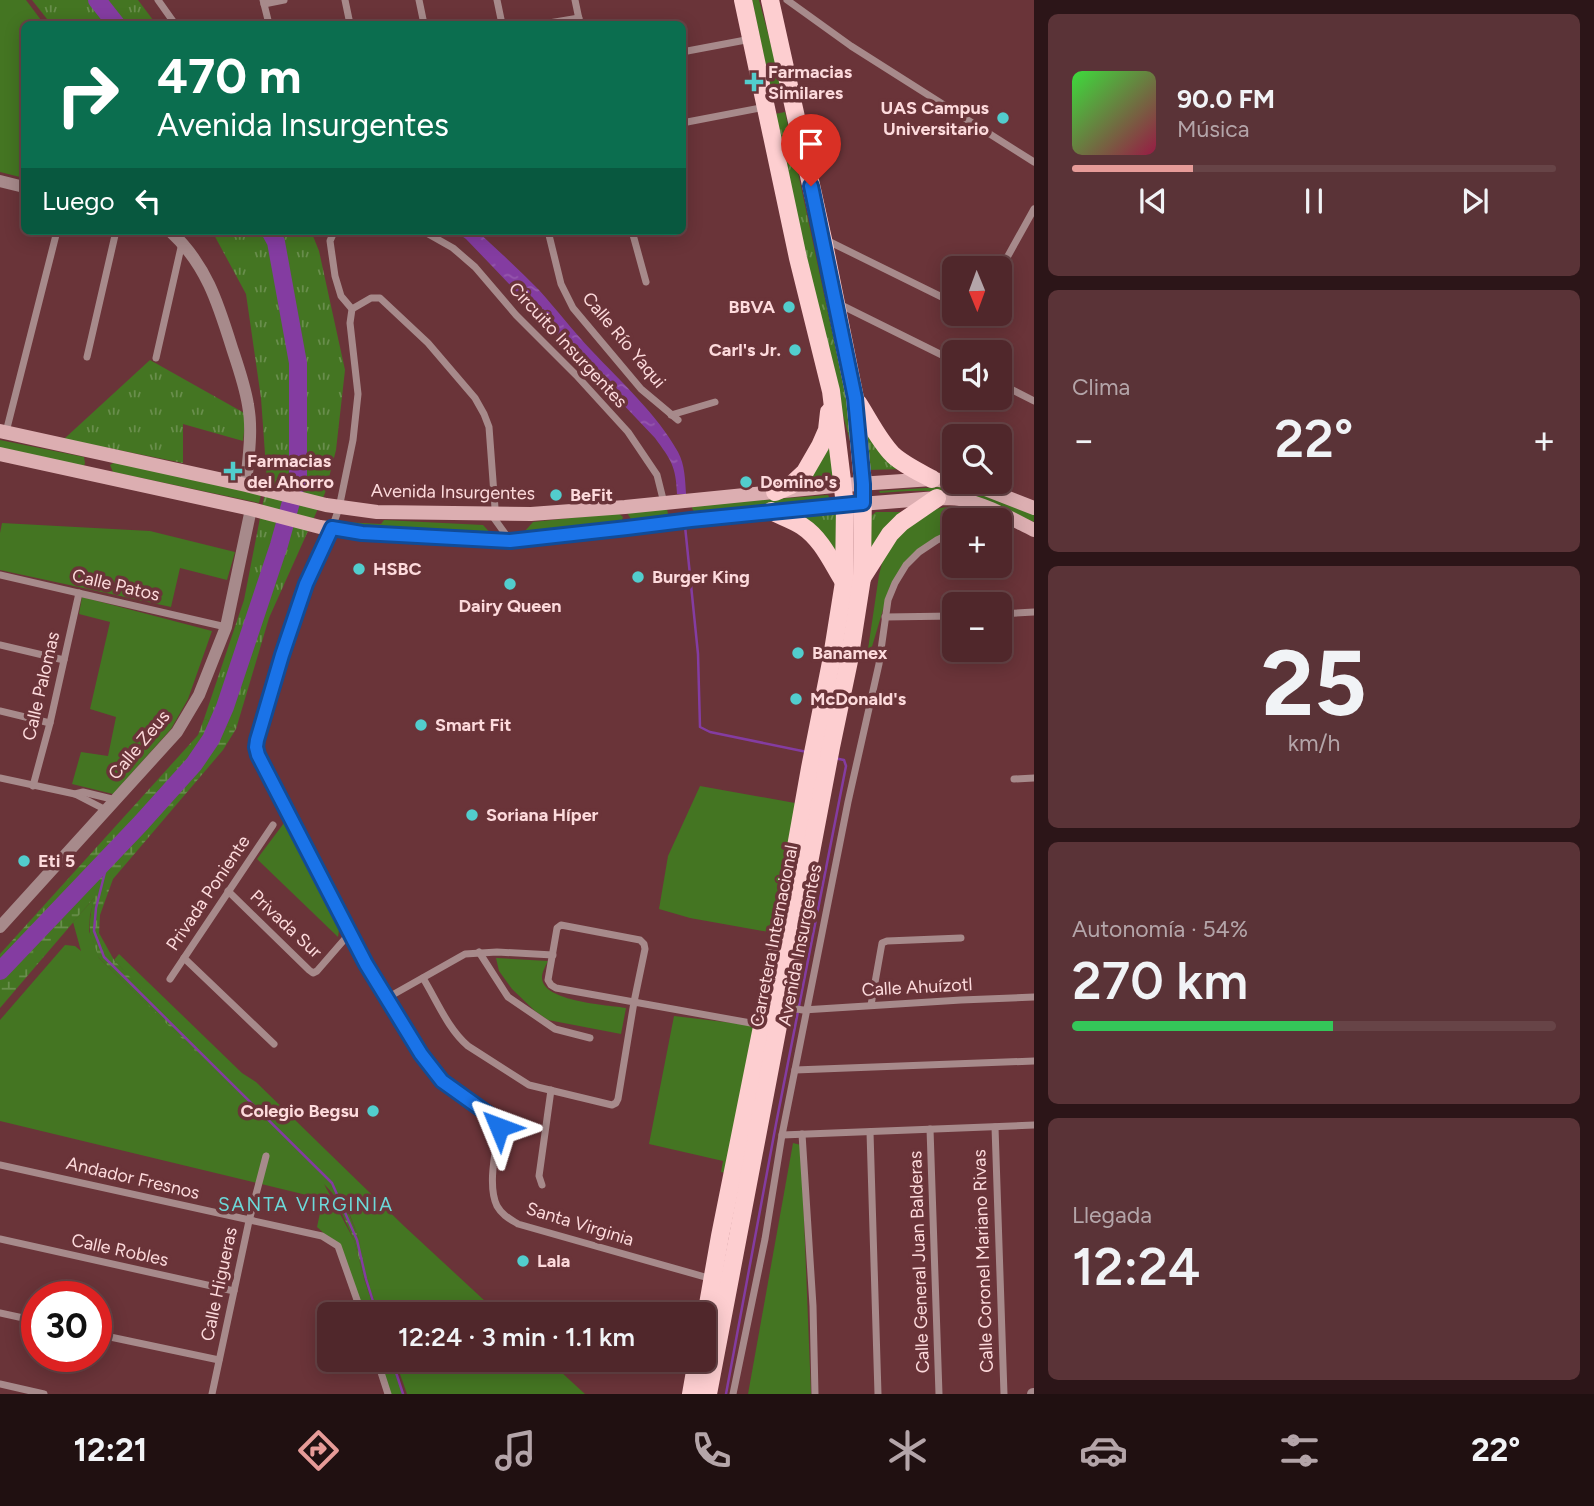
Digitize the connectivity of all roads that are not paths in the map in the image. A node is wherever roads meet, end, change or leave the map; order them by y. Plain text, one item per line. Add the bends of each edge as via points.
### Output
1 (158, 0) edge
2 (284, 0) edge
3 (345, 0) edge
4 (419, 0) edge
5 (497, 0) edge
6 (575, 0) edge
7 (743, 0) edge
8 (770, 0) edge
9 (787, 0) edge
10 (264, 2) edge
11 (173, 21) edge
12 (268, 21) edge
13 (349, 21) edge
14 (423, 21) edge
15 (501, 21) edge
16 (579, 21) edge
17 (752, 38) junction
18 (686, 51) edge
19 (766, 107) junction
20 (686, 121) edge
21 (1034, 162) edge
22 (0, 183) edge
23 (21, 186) edge
24 (1034, 209) edge
25 (56, 235) edge
26 (115, 235) edge
27 (174, 235) edge
28 (333, 235) edge
29 (430, 235) edge
30 (549, 235) edge
31 (633, 235) edge
32 (823, 239) junction
33 (183, 243) junction
34 (1008, 256) edge
35 (646, 282) dead end
36 (942, 297) edge
37 (835, 302) junction
38 (352, 309) junction
39 (942, 355) edge
40 (87, 357) dead end
41 (156, 358) dead end
42 (1012, 390) edge
43 (831, 391) junction
44 (855, 398) junction
45 (1034, 401) edge
46 (715, 402) dead end
47 (3, 431) edge
48 (96, 452) junction
49 (0, 454) edge
50 (91, 474) junction
51 (932, 479) junction
52 (863, 484) junction
53 (844, 485) junction
54 (252, 487) junction
55 (775, 492) junction
56 (937, 498) junction
57 (666, 502) junction
58 (854, 504) junction
59 (332, 506) junction
60 (625, 507) junction
61 (1034, 508) edge
62 (251, 509) junction
63 (771, 511) junction
64 (491, 514) junction
65 (1012, 522) edge
66 (1017, 522) junction
67 (326, 528) junction
68 (627, 528) junction
69 (1034, 530) edge
70 (942, 538) edge
71 (510, 541) junction
72 (0, 575) edge
73 (862, 578) junction
74 (844, 582) junction
75 (79, 593) junction
76 (1034, 612) edge
77 (1012, 613) edge
78 (942, 616) edge
79 (885, 617) junction
80 (226, 627) junction
81 (0, 645) edge
82 (841, 659) junction
83 (64, 660) junction
84 (0, 711) edge
85 (50, 723) junction
86 (819, 766) junction
87 (0, 778) edge
88 (1034, 778) edge
89 (1014, 779) dead end
90 (33, 786) junction
91 (75, 794) junction
92 (116, 800) junction
93 (106, 810) junction
94 (273, 825) dead end
95 (229, 891) junction
96 (0, 927) edge
97 (350, 933) junction
98 (961, 939) dead end
99 (479, 952) junction
100 (552, 955) junction
101 (184, 957) junction
102 (423, 978) junction
103 (170, 979) dead end
104 (1034, 997) edge
105 (387, 998) junction
106 (634, 1002) junction
107 (871, 1005) junction
108 (786, 1008) junction
109 (805, 1010) junction
110 (762, 1025) junction
111 (590, 1038) dead end
112 (274, 1044) dead end
113 (1034, 1061) edge
114 (795, 1070) junction
115 (551, 1090) junction
116 (1034, 1125) edge
117 (995, 1127) junction
118 (930, 1129) junction
119 (870, 1132) junction
120 (802, 1134) junction
121 (782, 1135) junction
122 (266, 1156) dead end
123 (0, 1165) edge
124 (542, 1185) dead end
125 (249, 1221) junction
126 (0, 1239) edge
127 (712, 1279) junction
128 (234, 1291) junction
129 (358, 1302) edge
130 (708, 1302) edge
131 (0, 1313) edge
132 (21, 1318) edge
133 (112, 1337) edge
134 (219, 1360) junction
135 (381, 1372) edge
136 (695, 1372) edge
137 (0, 1384) edge
138 (44, 1394) edge
139 (212, 1394) edge
140 (388, 1394) edge
141 (691, 1394) edge
142 (708, 1394) edge
143 (733, 1394) edge
144 (815, 1394) edge
145 (878, 1394) edge
146 (939, 1394) edge
147 (1004, 1394) edge

1 - 11 street
2 - 10 street
3 - 13 street
4 - 14 street
5 - 15 street
6 - 16 street
7 - 17 main road
8 - 32 main road
9 - 21 street
10 - 12 street
17 - 18 street
17 - 19 main road
19 - 20 street
19 - 43 main road
22 - 23 street
24 - 34 street
25 - 47 street
26 - 40 street
27 - 33 street
28 - 38 street via 335,276 341,296
29 - 57 street, Circuito Insurgentes via 475,267 628,432 657,475
30 - 46 street, Calle Río Yaqui via 561,284 573,309 641,389 674,417
31 - 35 street
32 - 36 street
32 - 37 main road
33 - 41 street
33 - 54 street via 219,305 249,406
37 - 39 street
37 - 44 main road
38 - 59 street via 358,394 353,440
38 - 64 street via 380,298 428,343 475,398 489,427 495,508
42 - 45 street
43 - 53 main road, Carretera Internacional
43 - 55 main road via 827,430 813,459 791,485
44 - 51 main road via 893,455
44 - 52 main road, Carretera Internacional
47 - 48 main road, Avenida Insurgentes
48 - 50 main road
48 - 54 main road, Avenida Insurgentes
49 - 50 main road
50 - 62 main road
51 - 52 main road, Avenida Insurgentes
51 - 61 main road, Avenida Insurgentes via 975,485
52 - 53 main road, Avenida Insurgentes
52 - 58 main road, Carretera Internacional
53 - 55 main road, Avenida Insurgentes
53 - 58 main road, Carretera Internacional
54 - 59 main road, Avenida Insurgentes
55 - 57 main road, Avenida Insurgentes
56 - 58 main road
56 - 66 main road via 973,503
56 - 73 main road via 890,534
57 - 60 main road, Avenida Insurgentes
58 - 63 main road
58 - 73 main road, Carretera Internacional
58 - 74 main road, Carretera Internacional
59 - 64 main road, Avenida Insurgentes via 377,512
59 - 67 street
60 - 64 main road, Avenida Insurgentes
60 - 68 main road
62 - 67 main road
62 - 80 street, Calle Zeus
63 - 68 main road
63 - 74 main road via 813,535
64 - 71 street
65 - 66 street
66 - 69 main road
67 - 71 main road
67 - 97 street, Santa Virginia via 256,747
68 - 71 main road
70 - 79 street, Avenida Insurgentes via 906,565 888,600
72 - 75 street, Calle Patos
73 - 82 main road, Carretera Internacional
74 - 82 main road, Carretera Internacional
75 - 80 street, Calle Patos
75 - 83 street, Calle Palomas
76 - 77 street
78 - 79 street
79 - 109 street, Avenida Insurgentes
80 - 92 street, Calle Zeus via 192,709
81 - 83 street
82 - 86 main road, Carretera Internacional
83 - 85 street, Calle Palomas
84 - 85 street
85 - 90 street, Calle Palomas
86 - 108 main road, Carretera Internacional
86 - 110 main road, Carretera Internacional
87 - 90 street
88 - 89 street
90 - 91 street
91 - 92 street
91 - 93 street
92 - 93 street, Calle Zeus
93 - 96 street, Calle Zeus
94 - 95 street, Privada Poniente
95 - 97 street, Privada Sur via 309,971 317,971
95 - 101 street, Privada Poniente
97 - 105 street, Santa Virginia
98 - 107 street via 883,943
99 - 100 street
99 - 102 street via 465,954
99 - 111 street via 508,997 555,1029
100 - 106 street via 548,979 556,988
100 - 106 street via 561,925 640,940 645,949
101 - 103 street, Privada Poniente
101 - 112 street
102 - 105 street
102 - 115 street via 460,1039 517,1079
104 - 107 street, Calle Ahuízotl
105 - 127 street, Santa Virginia via 442,1081 498,1121 492,1185 505,1216 518,1224
106 - 110 street
106 - 115 street via 616,1103
107 - 109 street, Calle Ahuízotl
108 - 109 street, Calle Ahuízotl
108 - 142 main road, Carretera Internacional
109 - 114 street, Avenida Insurgentes
110 - 127 main road, Carretera Internacional
113 - 114 street
114 - 121 street, Avenida Insurgentes
115 - 124 street via 539,1176
116 - 117 street
117 - 118 street
117 - 147 street, Calle Coronel Mariano Rivas
118 - 119 street
118 - 146 street, Calle General Juan Balderas
119 - 120 street
119 - 145 street
120 - 121 street
120 - 144 street
121 - 143 street, Avenida Insurgentes
122 - 125 street, Calle Higueras
123 - 125 street, Andador Fresnos
125 - 128 street, Calle Higueras
125 - 129 street, Andador Fresnos via 322,1236 338,1246
126 - 128 street, Calle Robles
127 - 130 main road, Carretera Internacional
128 - 134 street, Calle Higueras
131 - 132 street
133 - 134 street
134 - 139 street, Calle Higueras
135 - 140 street
136 - 141 main road
137 - 138 street

